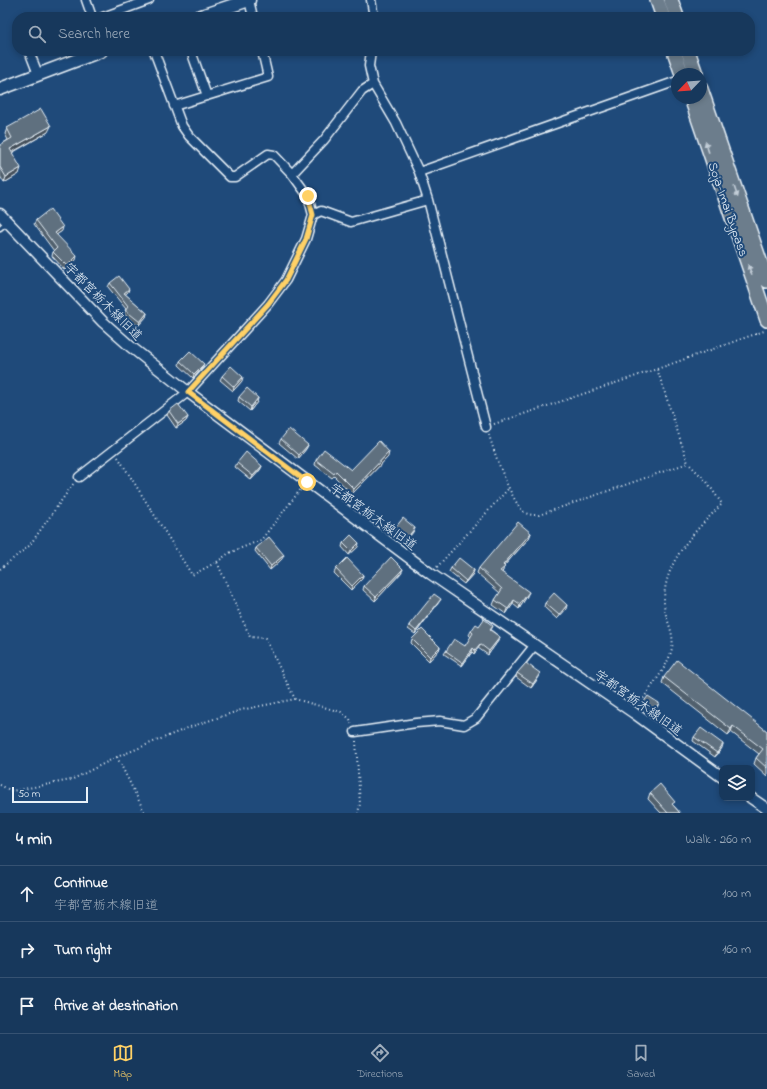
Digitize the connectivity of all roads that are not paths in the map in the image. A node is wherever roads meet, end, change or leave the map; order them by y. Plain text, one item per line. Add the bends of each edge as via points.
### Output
1 (86, 0) edge
2 (149, 0) edge
3 (249, 0) edge
4 (371, 0) edge
5 (657, 0) edge
6 (671, 0) edge
7 (236, 2) edge
8 (90, 12) edge
9 (117, 12) edge
10 (211, 12) edge
11 (252, 12) edge
12 (373, 12) edge
13 (661, 12) edge
14 (675, 12) edge
15 (31, 56) edge
16 (87, 56) edge
17 (156, 56) edge
18 (193, 56) edge
19 (263, 56) edge
20 (370, 56) edge
21 (676, 56) edge
22 (690, 56) edge
23 (680, 68) edge
24 (694, 68) edge
25 (38, 74) junction
26 (671, 83) edge
27 (373, 84) junction
28 (0, 89) edge
29 (207, 96) junction
30 (692, 104) edge
31 (706, 104) edge
32 (174, 106) junction
33 (419, 172) junction
34 (292, 174) junction
35 (428, 200) junction
36 (0, 214) edge
37 (313, 215) junction
38 (4, 225) edge
39 (767, 281) edge
40 (767, 320) edge
41 (188, 392) junction
42 (486, 427) road end
43 (79, 477) road end
44 (534, 646) junction
45 (355, 732) road end
46 (719, 775) edge
47 (755, 801) edge
48 (767, 809) edge

1 - 8 street
2 - 9 street
3 - 7 main road
3 - 11 street
4 - 12 street
5 - 13 main road
6 - 14 main road
7 - 10 main road
15 - 25 street
16 - 25 main road
17 - 32 street
18 - 29 street
19 - 29 street via 268,77
20 - 27 street via 369,66
21 - 23 main road
22 - 24 main road
25 - 28 main road
26 - 33 street
27 - 33 street via 396,123
27 - 34 street via 362,91 324,140
29 - 32 street
40 -> 30 main road, Soja-Imai Bypass
31 -> 39 main road, Soja-Imai Bypass
32 - 34 street via 189,136 230,177 235,177 268,154 274,155
33 - 35 street
34 - 37 street via 308,196
35 - 37 street via 350,222 321,211
35 - 42 street
36 - 38 street, 宇都宮栃木線旧道
37 - 41 street via 306,239 286,280 268,304
38 - 41 street, 宇都宮栃木線旧道 via 103,322
41 - 43 street
41 - 44 street, 宇都宮栃木線旧道 via 431,574
44 - 45 street via 476,718 464,725 416,723
44 - 46 street, 宇都宮栃木線旧道 via 634,713
47 - 48 street

